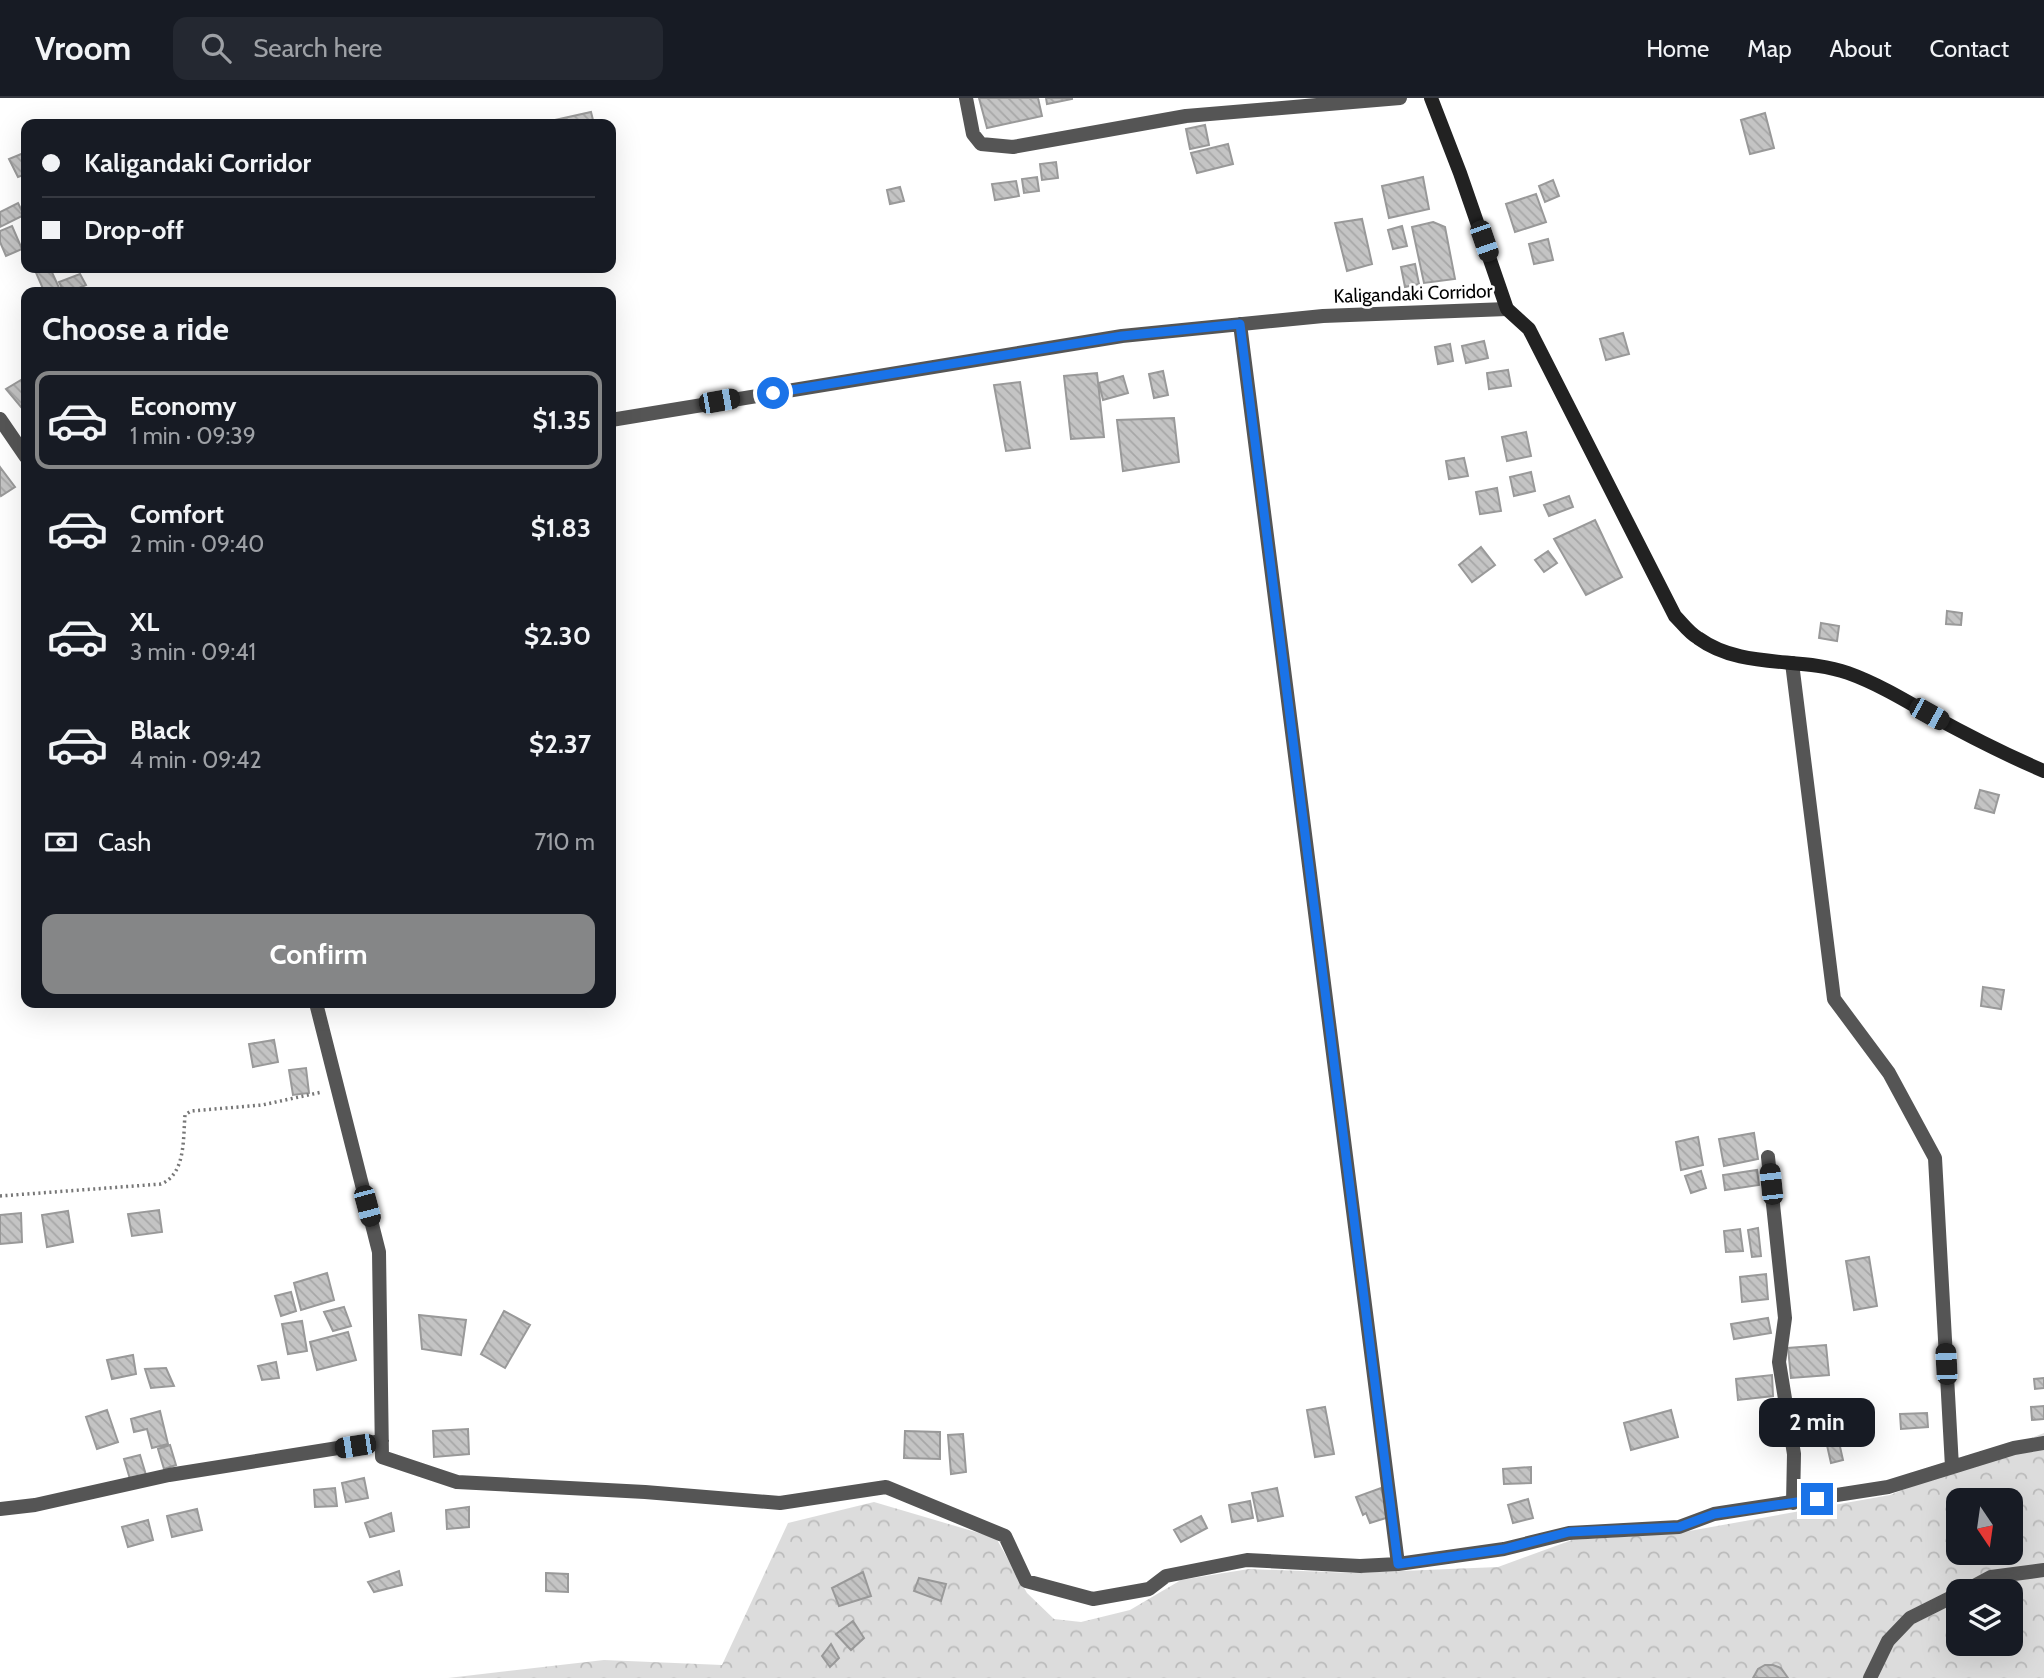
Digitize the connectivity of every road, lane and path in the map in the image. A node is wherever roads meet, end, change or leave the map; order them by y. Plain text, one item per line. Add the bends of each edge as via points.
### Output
1 (966, 98) edge
2 (1399, 98) edge
3 (1431, 98) edge
4 (1507, 309) junction
5 (1240, 324) junction
6 (0, 419) edge
7 (616, 419) edge
8 (21, 450) edge
9 (1792, 663) junction
10 (2044, 771) edge
11 (317, 1008) edge
12 (337, 1088) junction
13 (1768, 1157) dead end
14 (0, 1196) edge
15 (382, 1441) junction
16 (2044, 1443) edge
17 (1952, 1467) junction
18 (1793, 1503) junction
19 (0, 1509) edge
20 (1398, 1564) junction
21 (2044, 1570) edge
22 (1987, 1579) edge
23 (1946, 1600) edge
24 (1870, 1678) edge

1 - 2 street via 973,134 981,144 1013,146 1186,116
3 - 4 main road
4 - 5 street, Kaligandaki Corridor
4 - 9 main road, Kaligandaki Corridor via 1529,328 1675,616 1697,638 1722,651 1756,661
5 - 7 street, Kaligandaki Corridor via 1122,336
5 - 20 street
6 - 8 street
9 - 10 main road, Kaligandaki Corridor via 1846,672 1996,751
9 - 17 street via 1834,999 1889,1073 1935,1158
11 - 12 street
12 - 14 path via 262,1105 191,1111 185,1115 176,1173 161,1184
12 - 15 street via 379,1252
13 - 18 street via 1785,1318 1779,1362 1794,1454
15 - 19 street via 169,1475
15 - 20 street via 382,1457 457,1482 779,1503 886,1487 1005,1536 1026,1581 1093,1599 1149,1589 1166,1576 1247,1560
16 - 17 street
17 - 18 street via 1888,1487
18 - 20 street via 1714,1514 1679,1527 1569,1532 1504,1549
21 - 22 street
23 - 24 street via 1910,1618 1888,1641

